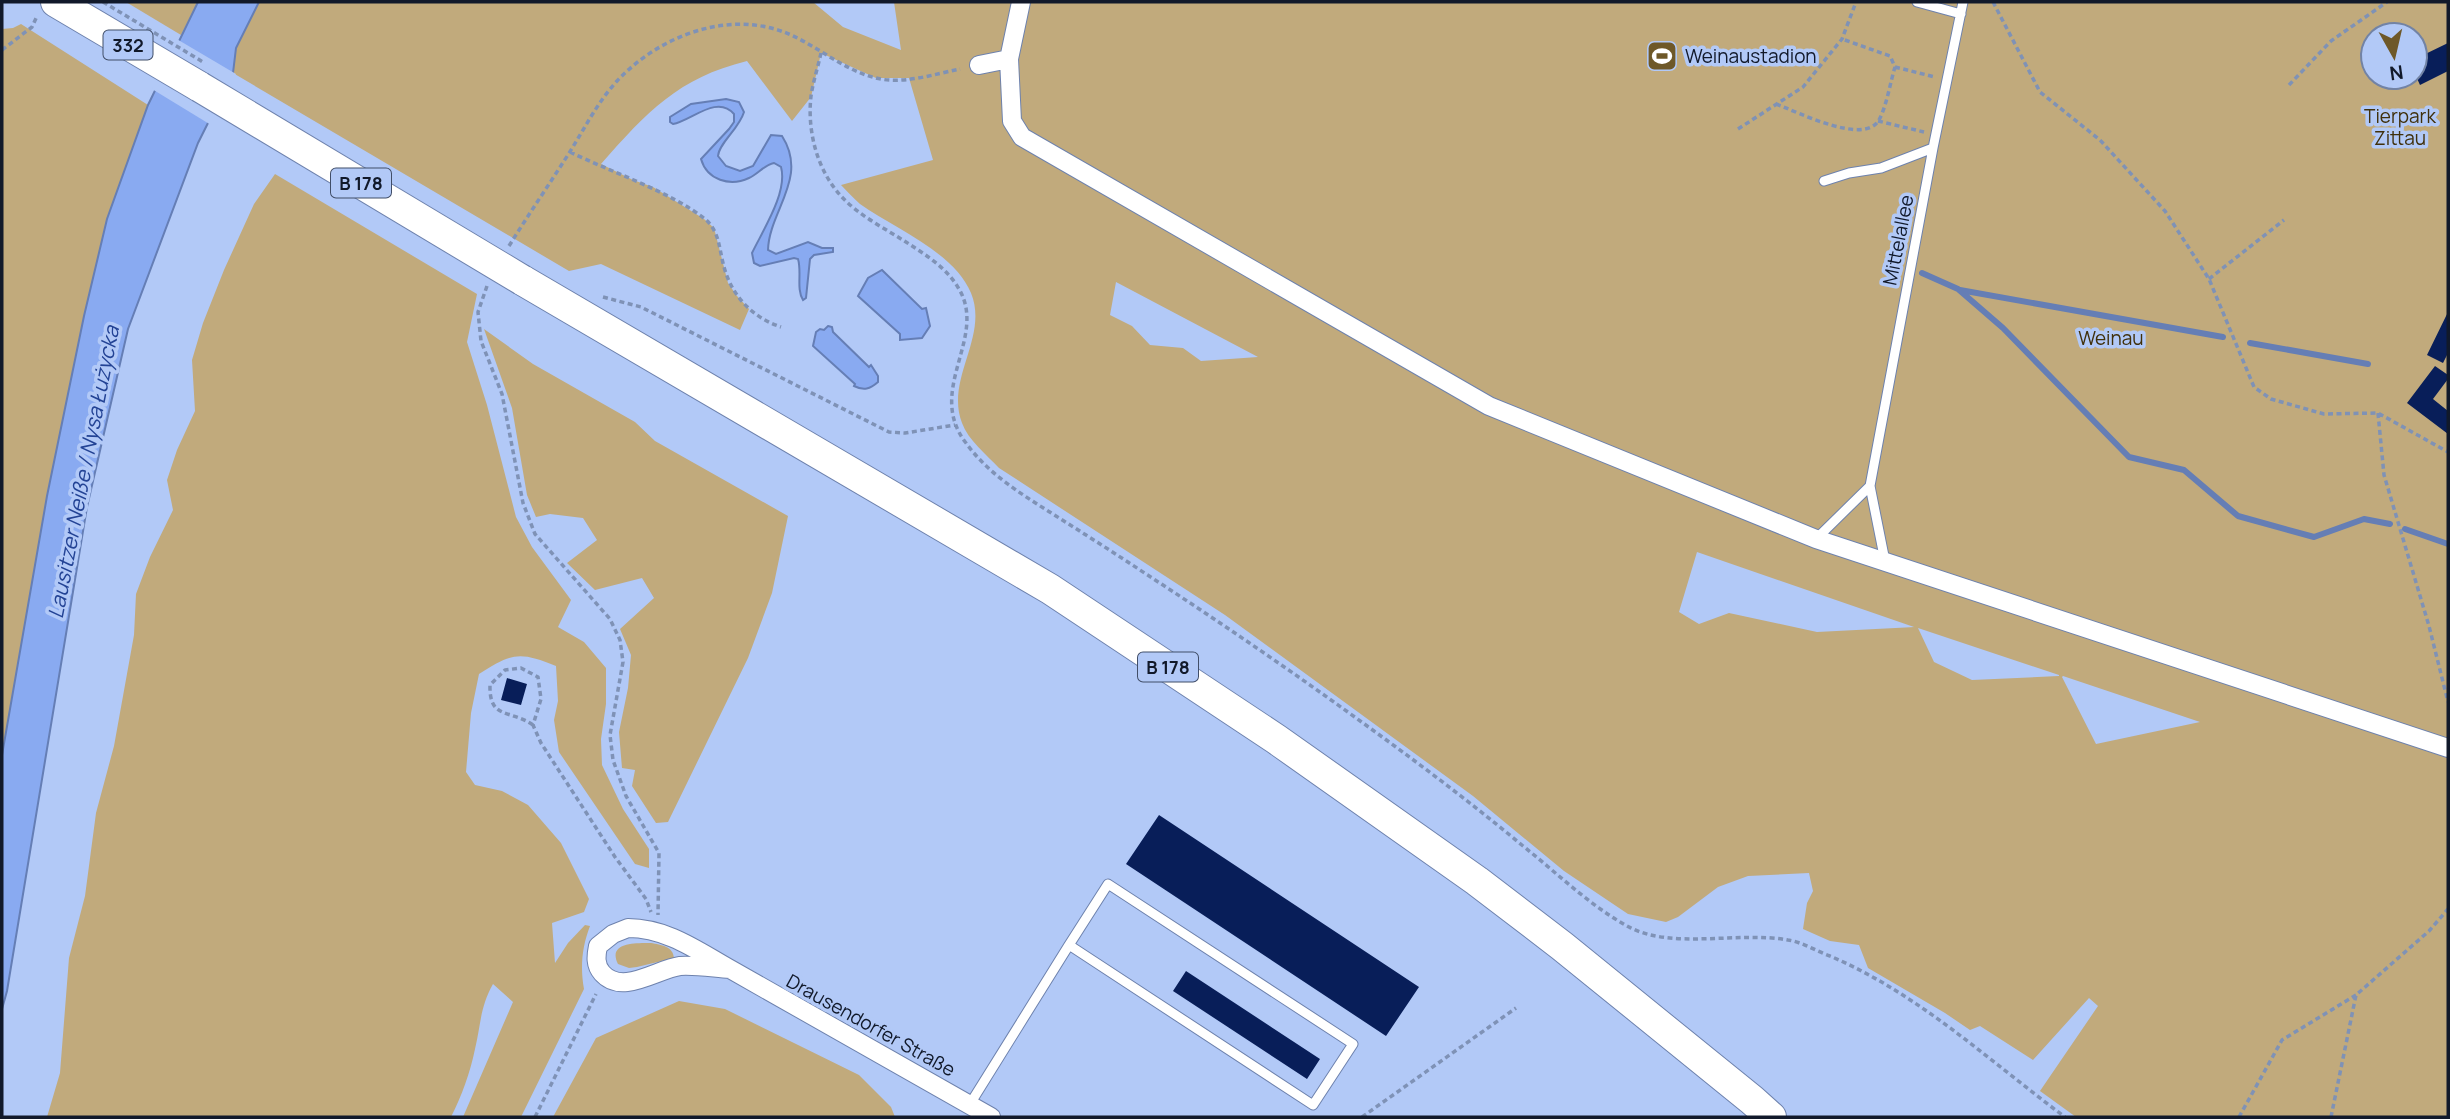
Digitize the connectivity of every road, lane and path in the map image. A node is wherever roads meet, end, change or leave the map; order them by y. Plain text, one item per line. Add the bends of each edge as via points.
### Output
1 (1021, 2) edge
2 (1856, 2) edge
3 (1917, 2) edge
4 (1963, 2) edge
5 (1993, 2) edge
6 (2387, 2) edge
7 (47, 8) edge
8 (1961, 14) junction
9 (1842, 39) junction
10 (2, 50) edge
11 (821, 53) junction
12 (1009, 59) junction
13 (979, 65) joint
14 (1895, 67) junction
15 (1947, 80) junction
16 (2289, 85) dead end
17 (200, 87) joint
18 (1776, 104) junction
19 (1878, 121) junction
20 (1738, 129) dead end
21 (1936, 135) junction
22 (1933, 148) junction
23 (570, 152) junction
24 (1824, 181) dead end
25 (2284, 219) dead end
26 (516, 235) dead end
27 (491, 277) dead end
28 (2208, 279) junction
29 (593, 295) dead end
30 (781, 327) dead end
31 (2378, 413) junction
32 (955, 425) junction
33 (2448, 452) edge
34 (1870, 486) junction
35 (1816, 539) junction
36 (1885, 563) junction
37 (2448, 702) edge
38 (533, 725) junction
39 (2448, 748) edge
40 (2448, 909) edge
41 (657, 931) junction
42 (1069, 945) junction
43 (730, 970) junction
44 (605, 976) junction
45 (2356, 995) junction
46 (1516, 1008) dead end
47 (970, 1104) junction
48 (535, 1117) edge
49 (991, 1117) edge
50 (1362, 1117) edge
51 (1771, 1117) edge
52 (2065, 1117) edge
53 (2239, 1117) edge
54 (2331, 1117) edge

1 - 12 street
2 - 9 path
3 - 8 lane
4 - 8 lane, Mittelallee
5 - 28 path via 2040,92 2100,141 2165,211
6 - 16 path via 2331,41
7 - 10 path via 32,27
7 - 17 highway, 332
8 - 15 lane, Mittelallee
9 - 14 path via 1890,56
9 - 18 path via 1803,88
11 - 13 path via 876,78 909,78
11 - 23 path via 780,30 751,24 699,29 668,43 618,81
11 - 32 path via 811,97 811,130 829,180 842,198 864,215 932,259 961,292 967,308 952,386
12 - 13 street
12 - 35 street via 1012,121 1022,137 1489,406
14 - 15 path
14 - 19 path
15 - 21 lane, Mittelallee
17 - 51 highway, B 178, bridge via 1050,589 1265,731 1455,866 1562,946
18 - 19 path via 1852,131 1868,130
18 - 20 path
19 - 21 path
21 - 22 lane, Mittelallee
22 - 24 lane via 1881,168
22 - 34 lane, Mittelallee
23 - 26 path
23 - 30 path via 680,203 704,219 714,228 728,283 737,296 766,322
25 - 28 path
27 - 41 path via 478,312 481,341 502,394 523,503 535,534 610,619 620,640 623,662 610,735 613,760 626,796 659,853
28 - 31 path via 2254,387 2271,399 2323,414
29 - 32 path via 641,307 889,432
31 - 33 path
31 - 37 path via 2387,485
32 - 52 path via 986,466 1013,488 1161,583 1376,732 1632,929 1656,938 1793,940 1859,969 1907,997
34 - 35 lane
34 - 36 lane, Mittelallee
35 - 36 street
36 - 39 street
38 - 38 path via 541,699 538,677 521,668 505,670 491,685 491,703 496,710
38 - 41 path via 646,899
40 - 45 path via 2429,932
41 - 43 street, Drausendorfer Straße
41 - 44 street, Drausendorfer Straße via 628,928 602,941 597,959
42 - 42 lane via 1108,884 1353,1044 1313,1105
42 - 47 lane
43 - 44 street, Drausendorfer Straße via 681,966 625,982
43 - 47 street, Drausendorfer Straße
44 - 48 path
45 - 53 path via 2282,1040
45 - 54 path
46 - 50 path
47 - 49 street, Drausendorfer Straße

